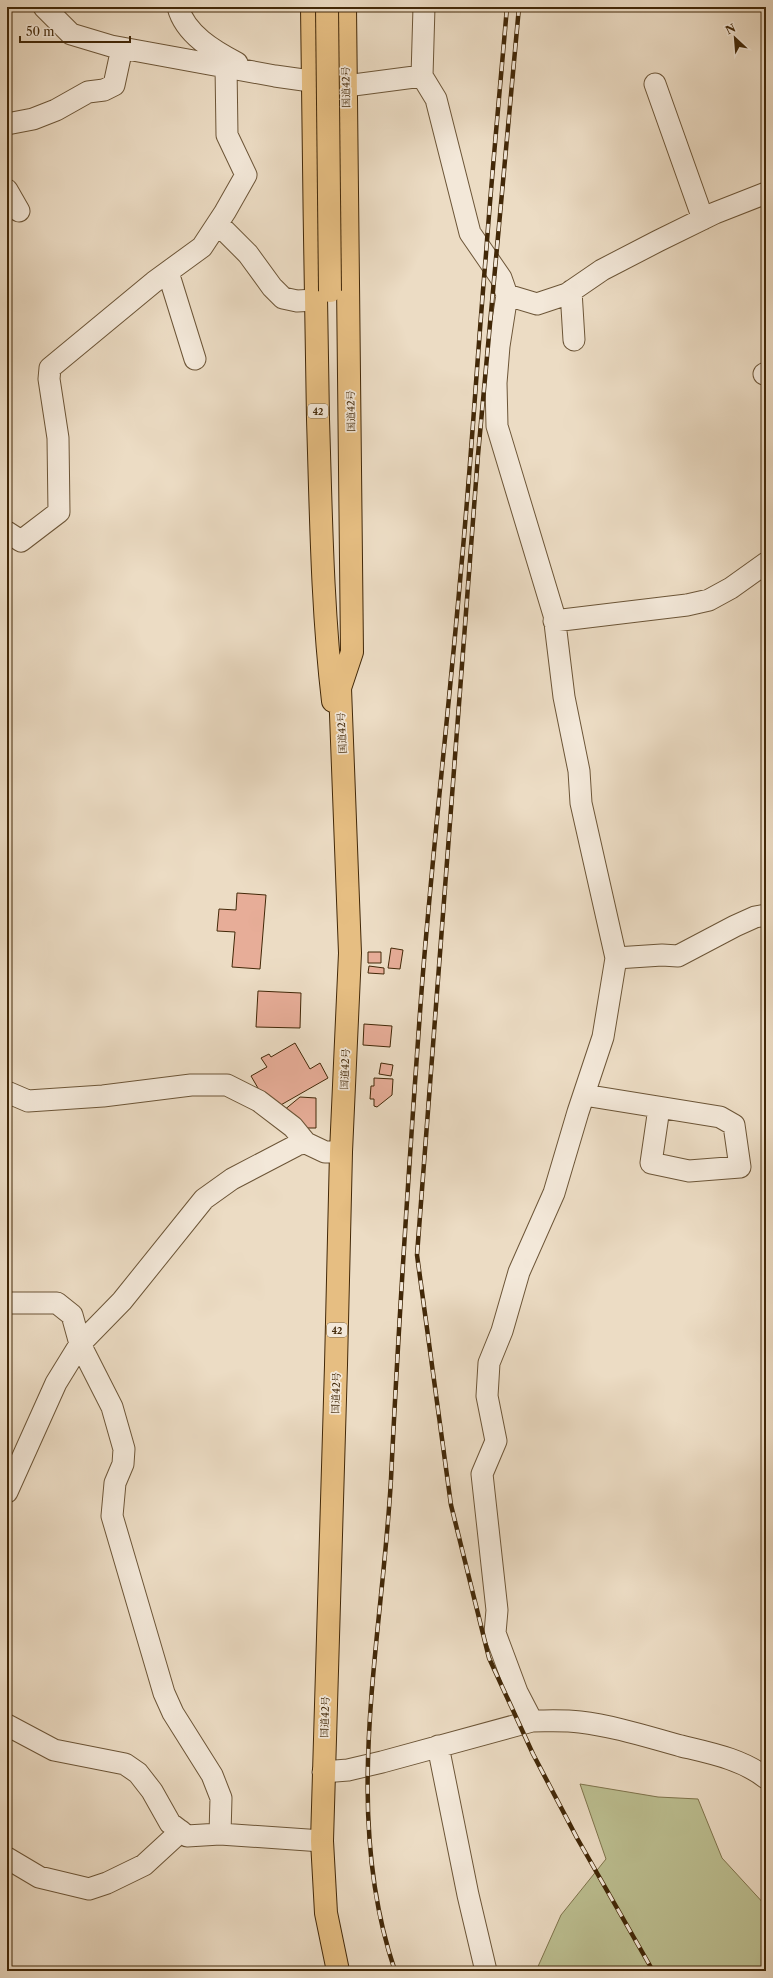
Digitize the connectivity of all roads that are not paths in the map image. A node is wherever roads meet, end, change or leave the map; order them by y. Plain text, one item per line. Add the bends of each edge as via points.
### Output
1 (44, 7) edge
2 (178, 7) edge
3 (312, 7) edge
4 (326, 7) edge
5 (345, 7) edge
6 (424, 7) edge
7 (122, 48) junction
8 (226, 66) junction
9 (251, 71) junction
10 (422, 76) junction
11 (313, 81) junction
12 (655, 84) dead end
13 (346, 86) junction
14 (7, 124) edge
15 (7, 190) edge
16 (766, 193) edge
17 (19, 211) dead end
18 (703, 219) junction
19 (218, 224) junction
20 (168, 272) junction
21 (571, 291) junction
22 (507, 295) junction
23 (323, 296) junction
24 (574, 340) dead end
25 (195, 359) dead end
26 (7, 532) edge
27 (766, 563) edge
28 (554, 621) junction
29 (340, 688) junction
30 (346, 814) junction
31 (766, 915) edge
32 (616, 958) junction
33 (7, 1092) edge
34 (584, 1095) junction
35 (659, 1108) junction
36 (306, 1143) junction
37 (341, 1152) junction
38 (7, 1303) edge
39 (80, 1344) junction
40 (7, 1492) edge
41 (532, 1721) junction
42 (7, 1725) edge
43 (438, 1746) junction
44 (323, 1772) junction
45 (766, 1778) edge
46 (181, 1831) junction
47 (220, 1834) junction
48 (322, 1841) junction
49 (7, 1858) edge
50 (338, 1971) edge
51 (486, 1971) edge

1 - 7 street via 71,34
2 - 9 street via 186,24 200,38 216,51
3 - 11 highway, 国道42号 / 42
4 - 23 highway, bridge
5 - 13 highway, 国道42号 / 42
6 - 10 street
7 - 8 street
7 - 14 street via 114,85 104,90 88,92 56,110 33,119
8 - 9 street
8 - 19 street via 227,135 246,175
9 - 11 street
10 - 13 street
10 - 22 street via 436,99 470,233 501,278
11 - 13 street
11 - 23 highway, 国道42号 / 42
12 - 18 street
13 - 29 highway, 国道42号 / 42 via 352,652
15 - 17 street
16 - 18 street
18 - 21 street via 602,270
19 - 20 street via 202,247
19 - 23 street via 248,254 283,298 297,301
20 - 25 street
20 - 26 street via 50,368 48,379 58,438 59,512 21,541
21 - 22 street via 537,304
21 - 24 street
22 - 28 street via 498,368 497,426
23 - 29 highway
23 - 30 highway, 国道42号 / 42 via 321,516 329,669
27 - 28 street via 709,600 687,605
28 - 32 street via 564,698 579,770 581,803
29 - 30 highway, 国道42号 / 42
30 - 37 highway, 国道42号 / 42 via 350,953
31 - 32 street via 735,926 678,956
32 - 34 street via 603,1037
33 - 36 street via 28,1101 103,1096 191,1085 226,1085 259,1101 292,1127
34 - 35 street
34 - 41 street via 554,1193 519,1272 502,1332 489,1364 488,1396 496,1441 482,1474 497,1610 495,1633 517,1692
35 - 35 street via 720,1117 734,1125 740,1167 689,1171 651,1163
36 - 37 street via 325,1152
36 - 39 street via 299,1144 232,1179 204,1199 122,1301
37 - 44 highway, 国道42号 / 42
38 - 39 street via 57,1303 72,1315
39 - 40 street via 56,1383
39 - 47 street via 112,1407 124,1449 124,1464 115,1483 112,1516 119,1542 164,1693 173,1713 212,1775 221,1798
41 - 43 street
41 - 45 street via 580,1722 624,1731 736,1761
42 - 46 street via 54,1750 125,1764 138,1772 170,1823
43 - 44 street via 355,1769
43 - 51 street
44 - 48 highway, 国道42号 / 42
46 - 47 street via 187,1836
46 - 49 street via 144,1865 89,1889 39,1876
47 - 48 street
48 - 50 highway, 国道42号 / 42 via 326,1913

